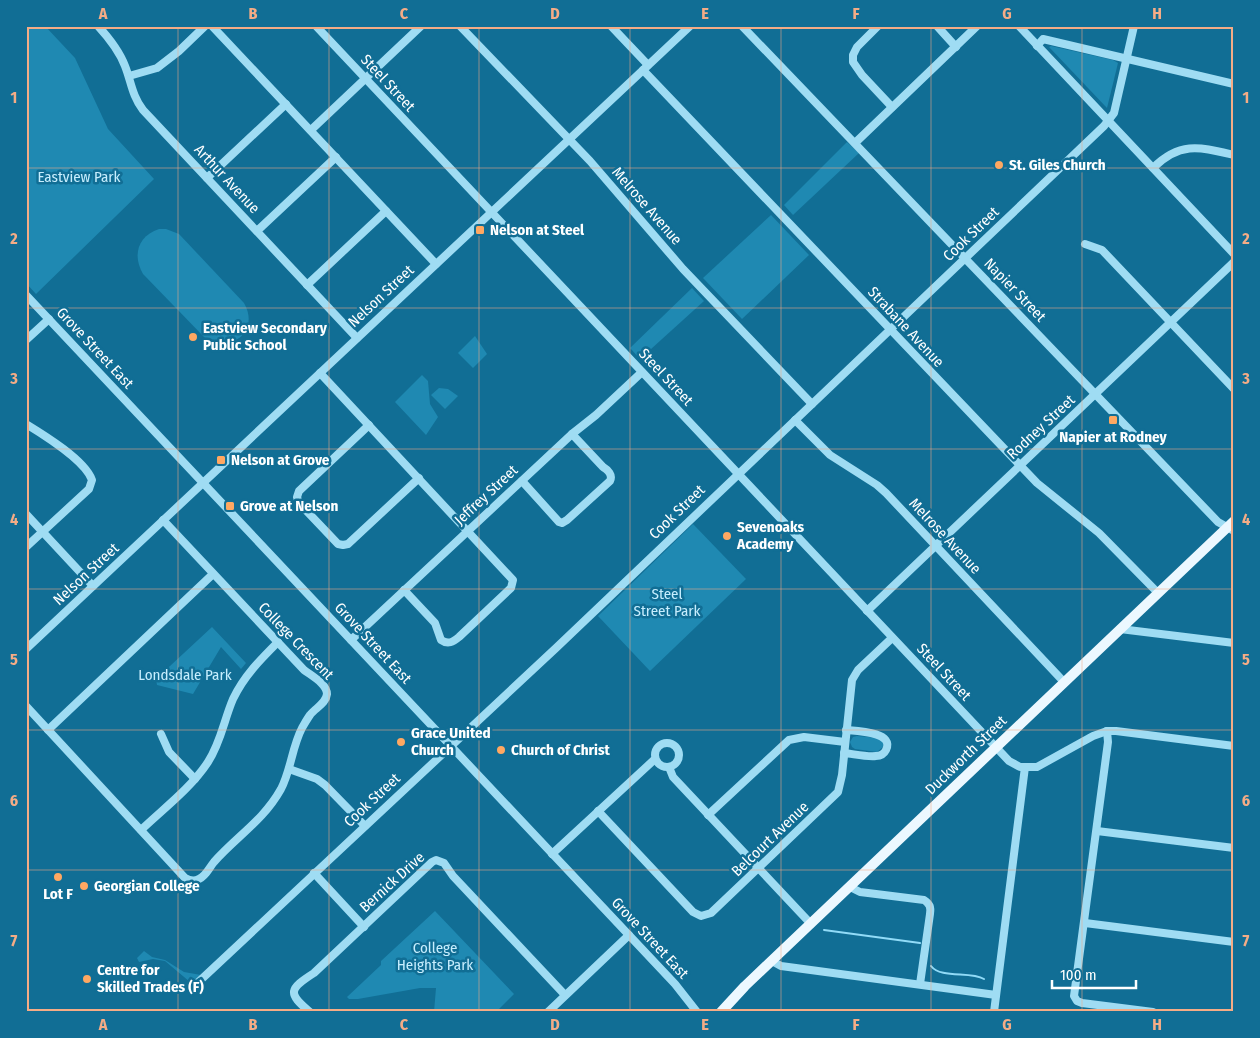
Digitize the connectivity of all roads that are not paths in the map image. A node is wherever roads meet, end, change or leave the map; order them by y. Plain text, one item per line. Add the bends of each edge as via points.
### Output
1 (98, 26) edge
2 (205, 26) edge
3 (212, 26) edge
4 (316, 26) edge
5 (421, 26) edge
6 (460, 26) edge
7 (612, 26) edge
8 (690, 26) edge
9 (742, 26) edge
10 (878, 26) edge
11 (937, 26) edge
12 (977, 26) edge
13 (1019, 26) edge
14 (1134, 26) edge
15 (956, 46) junction
16 (1037, 46) junction
17 (1126, 58) junction
18 (646, 68) junction
19 (129, 76) junction
20 (365, 79) junction
21 (1234, 84) edge
22 (286, 104) junction
23 (892, 107) junction
24 (1108, 121) junction
25 (311, 130) junction
26 (570, 140) junction
27 (855, 143) junction
28 (1234, 155) edge
29 (336, 157) junction
30 (1153, 168) junction
31 (207, 178) junction
32 (386, 211) junction
33 (492, 212) junction
34 (257, 231) junction
35 (1085, 244) dead end
36 (1234, 254) edge
37 (966, 258) junction
38 (1234, 262) edge
39 (436, 264) junction
40 (307, 285) junction
41 (26, 295) edge
42 (49, 319) junction
43 (1170, 323) junction
44 (890, 330) junction
45 (358, 338) junction
46 (26, 340) edge
47 (642, 372) junction
48 (320, 373) junction
49 (1234, 389) edge
50 (1096, 394) junction
51 (812, 404) junction
52 (795, 420) junction
53 (26, 424) edge
54 (369, 425) junction
55 (572, 434) junction
56 (1020, 466) junction
57 (738, 474) junction
58 (419, 478) junction
59 (522, 481) junction
60 (204, 483) junction
61 (26, 514) edge
62 (163, 520) junction
63 (1232, 526) edge
64 (468, 530) junction
65 (43, 532) junction
66 (936, 546) junction
67 (26, 547) edge
68 (213, 574) junction
69 (93, 586) junction
70 (404, 590) junction
71 (1158, 593) junction
72 (867, 611) junction
73 (1120, 629) junction
74 (892, 638) junction
75 (351, 640) junction
76 (278, 642) junction
77 (1234, 644) edge
78 (26, 649) edge
79 (1064, 682) junction
80 (26, 706) edge
81 (48, 730) junction
82 (846, 730) junction
83 (1107, 731) junction
84 (161, 734) dead end
85 (845, 742) junction
86 (451, 746) junction
87 (1234, 746) edge
88 (996, 747) junction
89 (844, 753) junction
90 (655, 759) junction
91 (669, 767) junction
92 (1025, 768) junction
93 (289, 769) junction
94 (195, 779) junction
95 (598, 811) junction
96 (708, 815) junction
97 (365, 826) junction
98 (141, 830) junction
99 (1097, 831) junction
100 (1234, 848) edge
101 (552, 854) junction
102 (759, 869) junction
103 (314, 873) junction
104 (850, 887) junction
105 (1085, 923) junction
106 (811, 924) junction
107 (364, 927) junction
108 (628, 935) junction
109 (1234, 942) edge
110 (772, 961) junction
111 (920, 984) junction
112 (191, 989) dead end
113 (565, 995) junction
114 (996, 995) junction
115 (310, 1012) edge
116 (548, 1012) edge
117 (697, 1012) edge
118 (721, 1012) edge
119 (994, 1012) edge
120 (1153, 1012) edge

1 - 19 street, Arthur Avenue via 115,46
2 - 19 street via 157,68
3 - 22 street
4 - 20 street, Steel Street
5 - 20 street
6 - 26 street, Melrose Avenue
7 - 18 street, Strabane Avenue
8 - 18 street, Nelson Street
9 - 27 street, Napier Street
10 - 23 street via 857,47 853,62
11 - 15 street
12 - 15 street
13 - 16 street
14 - 17 street, Cook Street
15 - 23 street
16 - 17 street via 1043,39
16 - 24 street
17 - 21 street
17 - 24 street, Cook Street via 1114,113
18 - 26 street, Nelson Street
18 - 44 street, Strabane Avenue
19 - 31 street, Arthur Avenue via 131,89 143,110
20 - 25 street
20 - 33 street, Steel Street
22 - 25 street
22 - 31 street
23 - 27 street
24 - 30 street
24 - 37 street, Cook Street
25 - 29 street
26 - 33 street, Nelson Street
26 - 51 street, Melrose Avenue via 683,269
27 - 37 street, Napier Street
28 - 30 street via 1188,148 1166,156
29 - 32 street
29 - 34 street
30 - 36 street
31 - 34 street, Arthur Avenue
32 - 39 street
32 - 40 street
33 - 39 street, Nelson Street
33 - 47 street, Steel Street
34 - 40 street, Arthur Avenue
35 - 43 street via 1102,250
37 - 44 street, Cook Street
37 - 50 street, Napier Street
38 - 43 street, Rodney Street
39 - 45 street, Nelson Street
40 - 45 street, Arthur Avenue
41 - 42 street, Grove Street East
42 - 46 street
42 - 60 street, Grove Street East
43 - 49 street
43 - 50 street, Rodney Street
44 - 51 street, Cook Street
44 - 56 street, Strabane Avenue
45 - 48 street, Nelson Street
47 - 55 street, Jeffrey Street
47 - 57 street, Steel Street
48 - 54 street
48 - 60 street, Nelson Street
50 - 56 street, Rodney Street
50 - 63 street, Napier Street via 1218,522
51 - 52 street, Cook Street
52 - 57 street, Cook Street
52 - 66 street, Melrose Avenue via 830,454 881,489
53 - 65 street via 66,452 86,469 92,480 88,489
54 - 58 street
54 - 58 street via 299,491 299,503 338,544 348,544
55 - 59 street, Jeffrey Street
55 - 59 street via 608,471 610,481 562,523
56 - 66 street, Rodney Street
56 - 71 street, Strabane Avenue via 1049,494 1099,533
57 - 72 street, Steel Street
57 - 86 street, Cook Street
58 - 64 street
59 - 64 street, Jeffrey Street
60 - 62 street, Nelson Street
60 - 75 street, Grove Street East
61 - 65 street
62 - 68 street, College Crescent
62 - 69 street, Nelson Street
63 - 71 main road, Duckworth Street
64 - 70 street, Jeffrey Street
64 - 70 street via 511,576 513,584 455,641 446,643 441,640 435,624
65 - 67 street
65 - 69 street
66 - 72 street, Rodney Street
66 - 79 street, Melrose Avenue
68 - 76 street, College Crescent
68 - 81 street
69 - 78 street, Nelson Street
70 - 75 street, Jeffrey Street
71 - 73 main road, Duckworth Street
72 - 74 street, Steel Street
73 - 77 street
73 - 79 main road, Duckworth Street
74 - 82 street, Belcourt Avenue via 858,670 852,680
74 - 88 street, Steel Street
75 - 86 street, Grove Street East
76 - 93 street, College Crescent via 323,685 327,695 302,730
76 - 94 street via 242,682 232,701 219,742
79 - 88 main road, Duckworth Street
80 - 81 street, College Crescent
81 - 98 street, College Crescent
82 - 85 street, Belcourt Avenue
82 - 89 street via 880,736 887,744 886,750 877,756
83 - 87 street
83 - 92 street via 1037,768
83 - 99 street
84 - 94 street via 169,752
85 - 89 street, Belcourt Avenue
85 - 96 street via 804,737 788,740
86 - 97 street, Cook Street
86 - 101 street, Grove Street East
88 - 92 street, Steel Street via 1012,763
88 - 104 main road, Duckworth Street
89 - 102 street, Belcourt Avenue via 840,786 835,796
90 - 91 street
90 - 91 street via 661,745 673,745 678,755 676,763
90 - 95 street
91 - 96 street via 673,777
92 - 114 street
93 - 97 street via 321,782
93 - 98 street, College Crescent via 265,813 196,881 185,878
94 - 98 street
95 - 101 street
95 - 102 street, Belcourt Avenue via 693,912 701,916 711,913
96 - 102 street
97 - 103 street, Cook Street
99 - 100 street
99 - 105 street
101 - 108 street, Grove Street East
102 - 106 street
103 - 107 street
103 - 112 street, Cook Street
104 - 106 main road, Duckworth Street
104 - 111 street via 860,892 928,902 931,907
105 - 109 street
105 - 120 street via 1075,998 1082,1003
106 - 110 main road, Duckworth Street
107 - 113 street, Bernick Drive via 432,862 440,861
107 - 115 street, Bernick Drive via 314,973 297,984 293,993 295,998
108 - 113 street
108 - 117 street, Grove Street East
110 - 111 street via 781,966
110 - 118 main road, Duckworth Street
111 - 114 street
113 - 116 street
114 - 119 street

